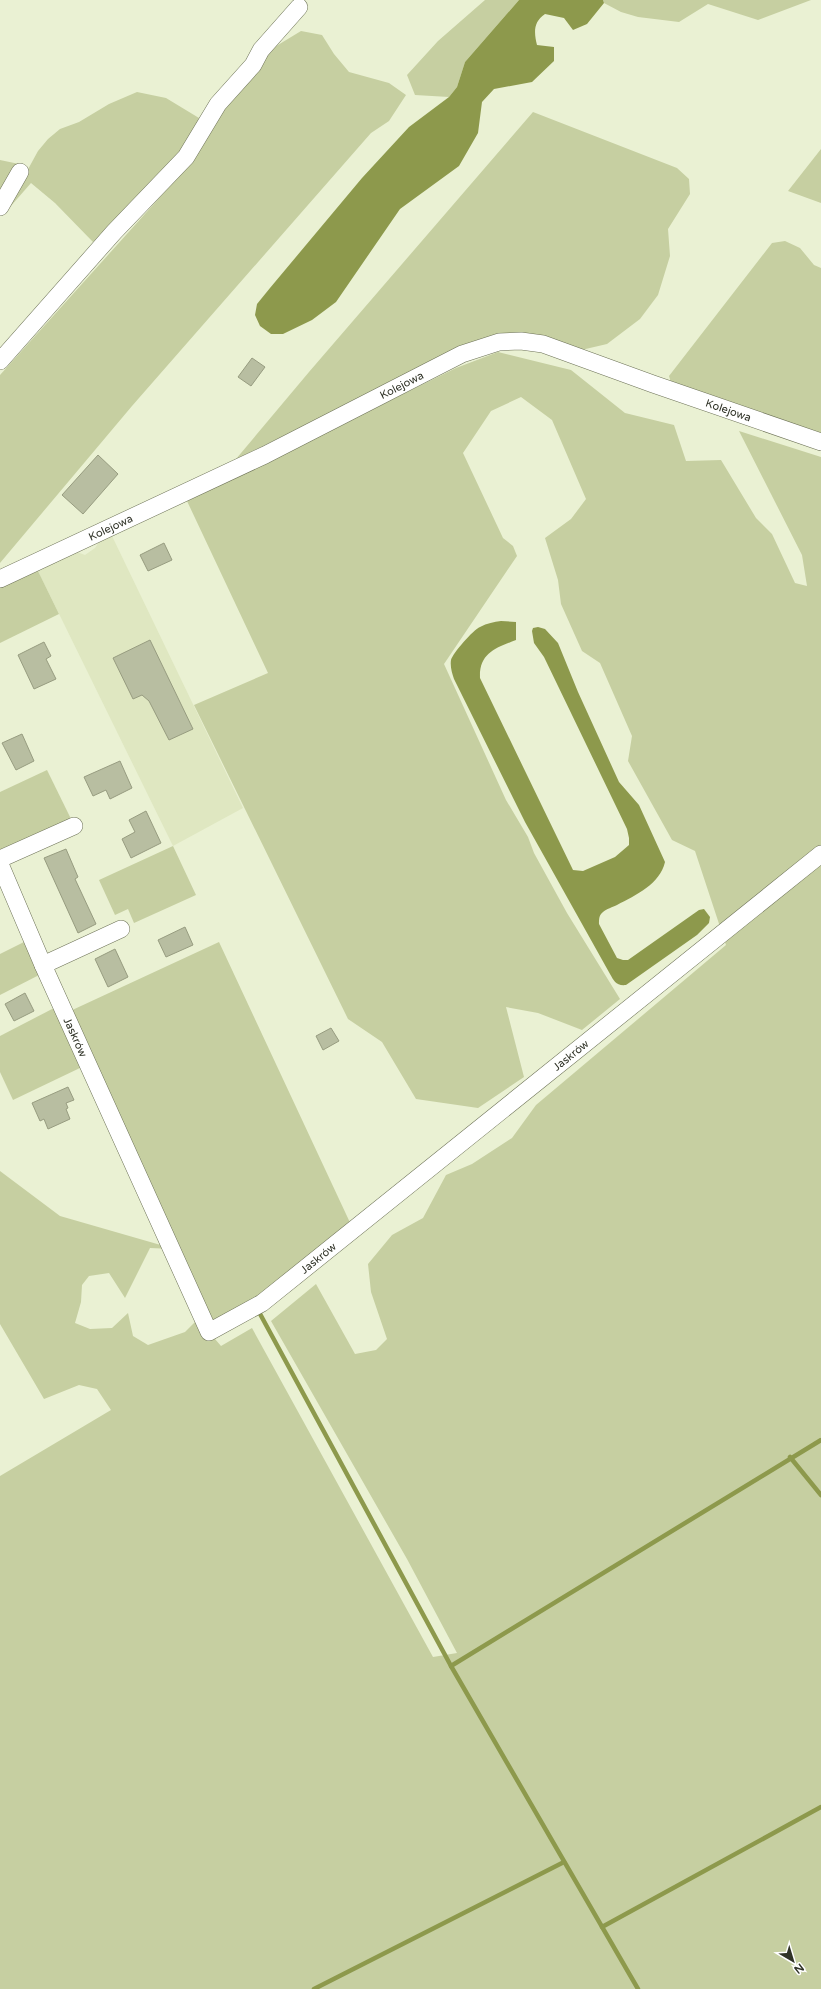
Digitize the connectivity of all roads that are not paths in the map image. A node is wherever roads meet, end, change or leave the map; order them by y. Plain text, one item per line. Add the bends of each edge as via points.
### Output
1 (299, 7) dead end
2 (20, 172) dead end
3 (0, 207) edge
4 (0, 361) edge
5 (821, 442) edge
6 (0, 579) edge
7 (74, 826) dead end
8 (821, 854) edge
9 (0, 859) edge
10 (0, 864) edge
11 (121, 929) dead end
12 (43, 965) junction

1 - 4 street via 261,50 253,66 218,104 186,157 124,221
2 - 3 street
5 - 6 street, Kolejowa via 543,344 499,342 462,354 265,454
7 - 9 street
8 - 12 street, Jaskrów via 262,1302 210,1332
10 - 12 street, Jaskrów
11 - 12 street

